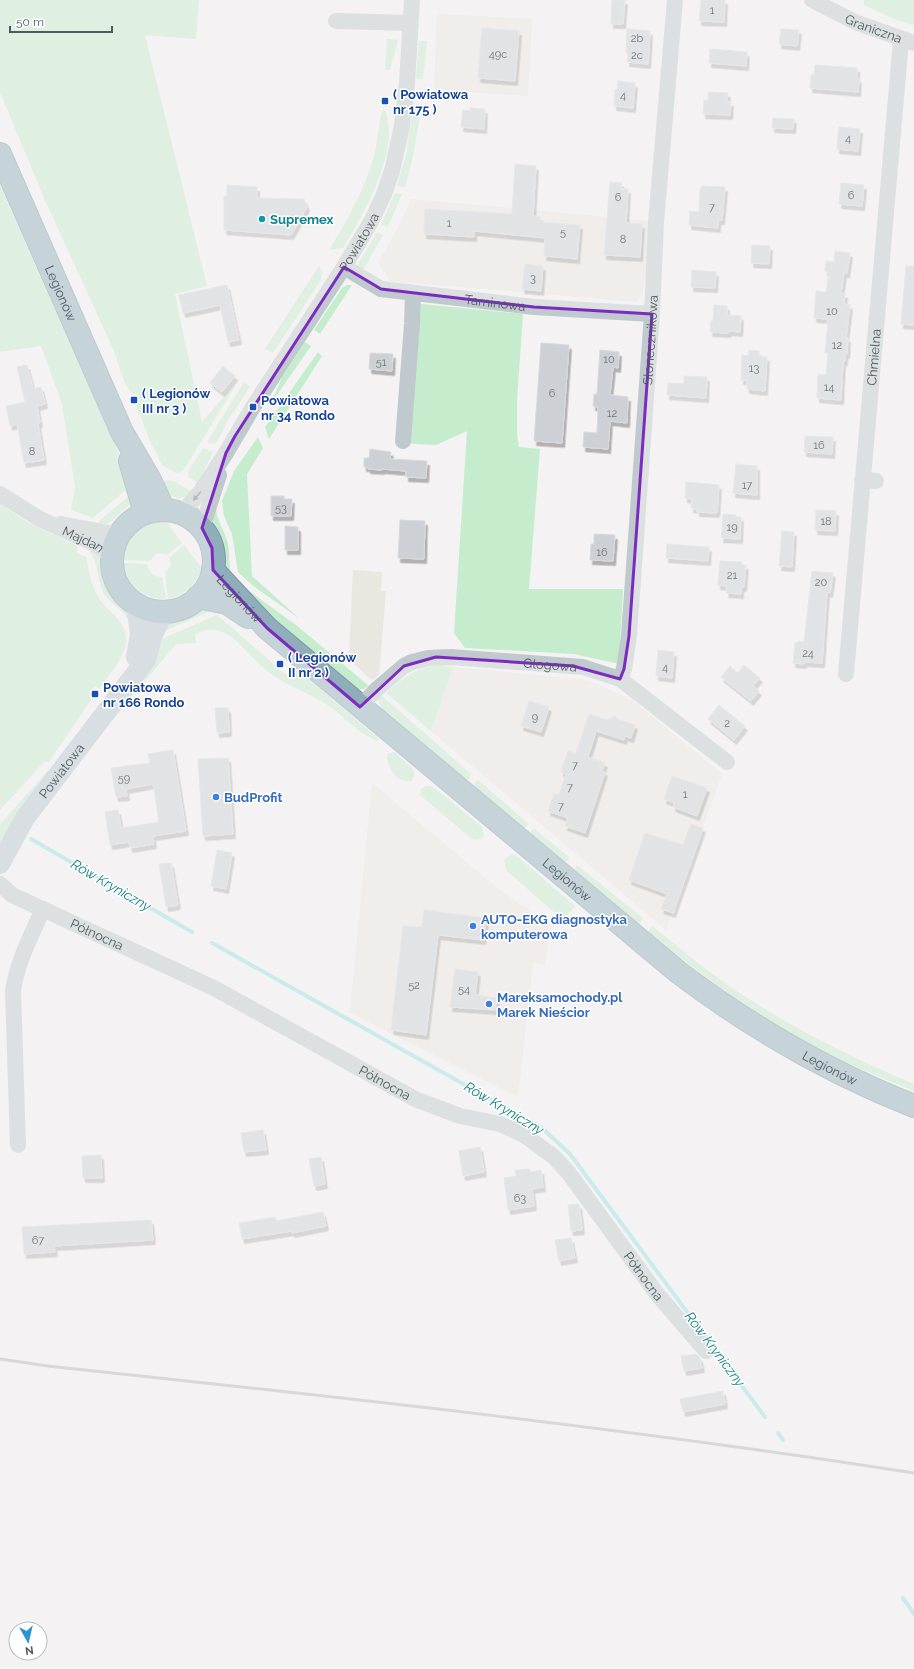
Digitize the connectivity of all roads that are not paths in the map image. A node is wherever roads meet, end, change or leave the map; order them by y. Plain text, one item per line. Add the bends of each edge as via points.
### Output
1 (412, 0) edge
2 (675, 0) edge
3 (812, 0) edge
4 (336, 21) dead end
5 (410, 23) junction
6 (907, 41) edge
7 (0, 154) edge
8 (344, 268) junction
9 (413, 293) junction
10 (652, 314) junction
11 (403, 441) dead end
12 (226, 454) junction
13 (0, 494) edge
14 (163, 512) junction
15 (53, 524) junction
16 (202, 528) junction
17 (119, 535) junction
18 (112, 557) junction
19 (213, 570) junction
20 (198, 597) junction
21 (136, 604) junction
22 (164, 611) junction
23 (267, 628) junction
24 (846, 674) dead end
25 (620, 679) junction
26 (129, 682) junction
27 (360, 707) junction
28 (727, 762) dead end
29 (0, 864) edge
30 (0, 884) edge
31 (43, 909) junction
32 (914, 1106) edge
33 (18, 1145) dead end
34 (706, 1350) dead end

1 - 5 street, Powiatowa
2 - 10 street, Słonecznikowa via 656,222
3 - 6 street, Graniczna via 855,22
4 - 5 street
5 - 8 street, Powiatowa via 402,126 392,170 372,220
6 - 24 street, Chmielna via 869,480
7 - 14 highway, Legionów via 122,432 150,480
8 - 9 street, Tarninowa via 382,289
8 - 12 street, Powiatowa via 252,407
9 - 10 street, Tarninowa via 534,307
9 - 11 street
10 - 25 street, Słonecznikowa via 629,636
12 -> 14 street, Powiatowa via 201,491
12 - 16 street, Powiatowa
13 - 15 street, Majdan via 38,518
14 - 16 highway via 193,520
14 - 17 highway via 130,522
15 - 17 street, Majdan
15 - 18 street, Majdan via 99,546
16 - 19 highway via 212,548
17 - 18 highway
18 - 21 highway via 113,572 119,586
19 - 20 highway via 206,587
19 - 23 highway, Legionów
20 - 22 highway via 182,608
20 - 23 highway, Legionów via 227,604
21 - 22 highway via 150,610
21 - 26 main road, Powiatowa via 140,635
22 - 26 main road, Powiatowa via 152,637 146,660
23 - 27 highway, Legionów
25 - 27 street, Głogowa via 573,666 451,657 428,658 404,666
25 - 28 street, Głogowa
26 - 29 main road, Powiatowa via 25,818
27 - 32 highway, Legionów via 640,942 704,992 808,1058
30 - 31 street, Północna via 12,895
31 - 33 street via 20,961 13,991
31 - 34 street, Północna via 214,988 415,1099 460,1116 500,1124 524,1135 553,1156 568,1172 657,1294

